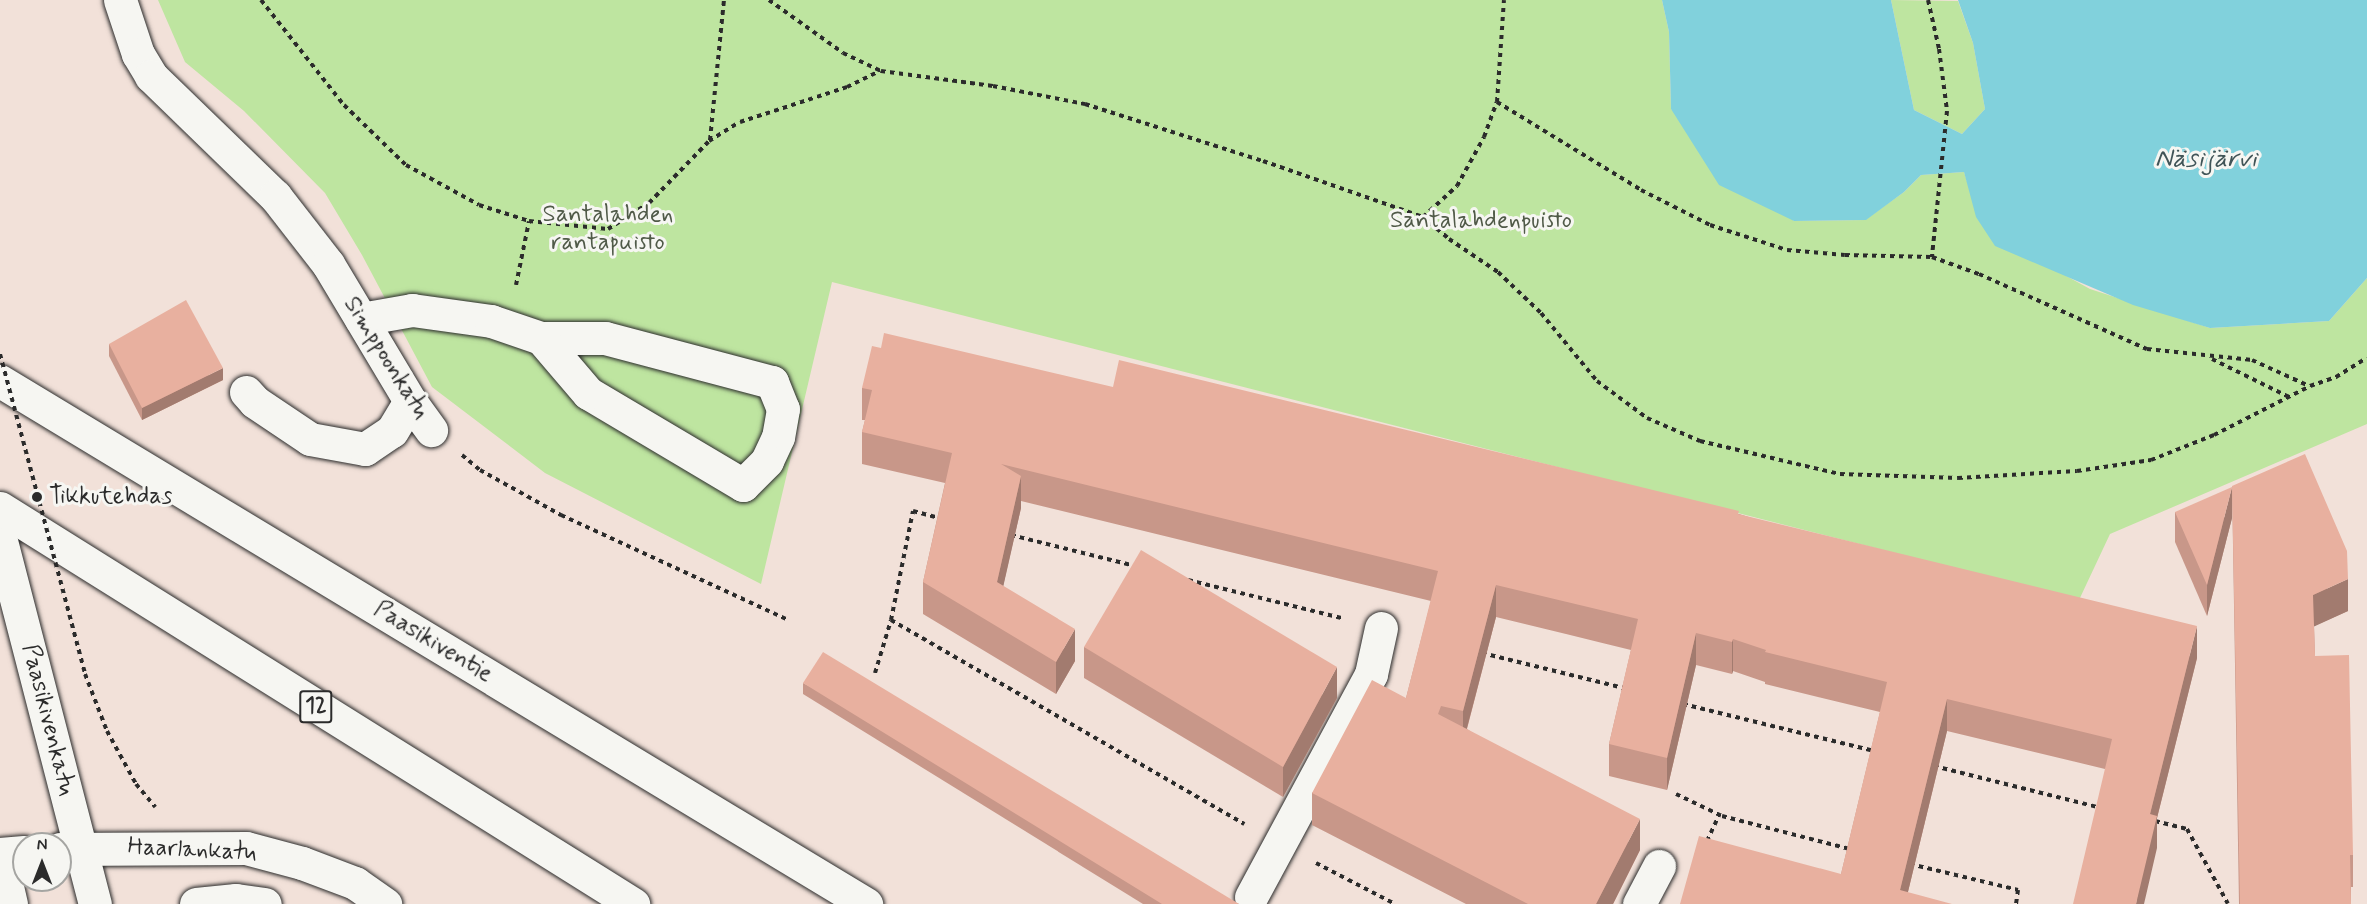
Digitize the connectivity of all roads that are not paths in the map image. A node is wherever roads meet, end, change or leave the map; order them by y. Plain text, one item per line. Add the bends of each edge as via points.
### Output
1 (120, 0) edge
2 (361, 319) junction
3 (540, 338) junction
4 (0, 381) edge
5 (246, 392) dead end
6 (410, 401) junction
7 (431, 430) road end
8 (0, 508) edge
9 (0, 537) edge
10 (1381, 628) road end
11 (68, 832) edge
12 (72, 848) edge
13 (72, 852) edge
14 (0, 855) edge
15 (1659, 866) dead end
16 (1251, 897) dead end
17 (10, 904) edge
18 (95, 904) edge
19 (196, 904) edge
20 (265, 904) edge
21 (385, 904) edge
22 (633, 904) edge
23 (866, 904) edge
24 (1639, 904) edge

1 - 2 main road, Simppoonkatu via 138,54 151,76 275,196 328,264
2 - 3 main road via 412,310 490,321
2 - 6 main road, Simppoonkatu
3 - 3 main road via 588,393 743,485 767,461 778,437 783,409 772,382 605,338
4 - 23 main road, Paasikiventie
5 - 6 main road via 310,439 365,449 392,431
6 - 7 main road, Simppoonkatu
8 - 22 main road, 12
9 - 11 main road, Paasikivenkatu via 55,744
10 - 16 main road via 1371,674
12 - 21 main road, Haarlankatu via 246,848 355,883
13 - 18 main road, Paasikivenkatu
14 - 17 main road
15 - 24 main road
19 - 20 main road, Haarlankatu via 236,900

